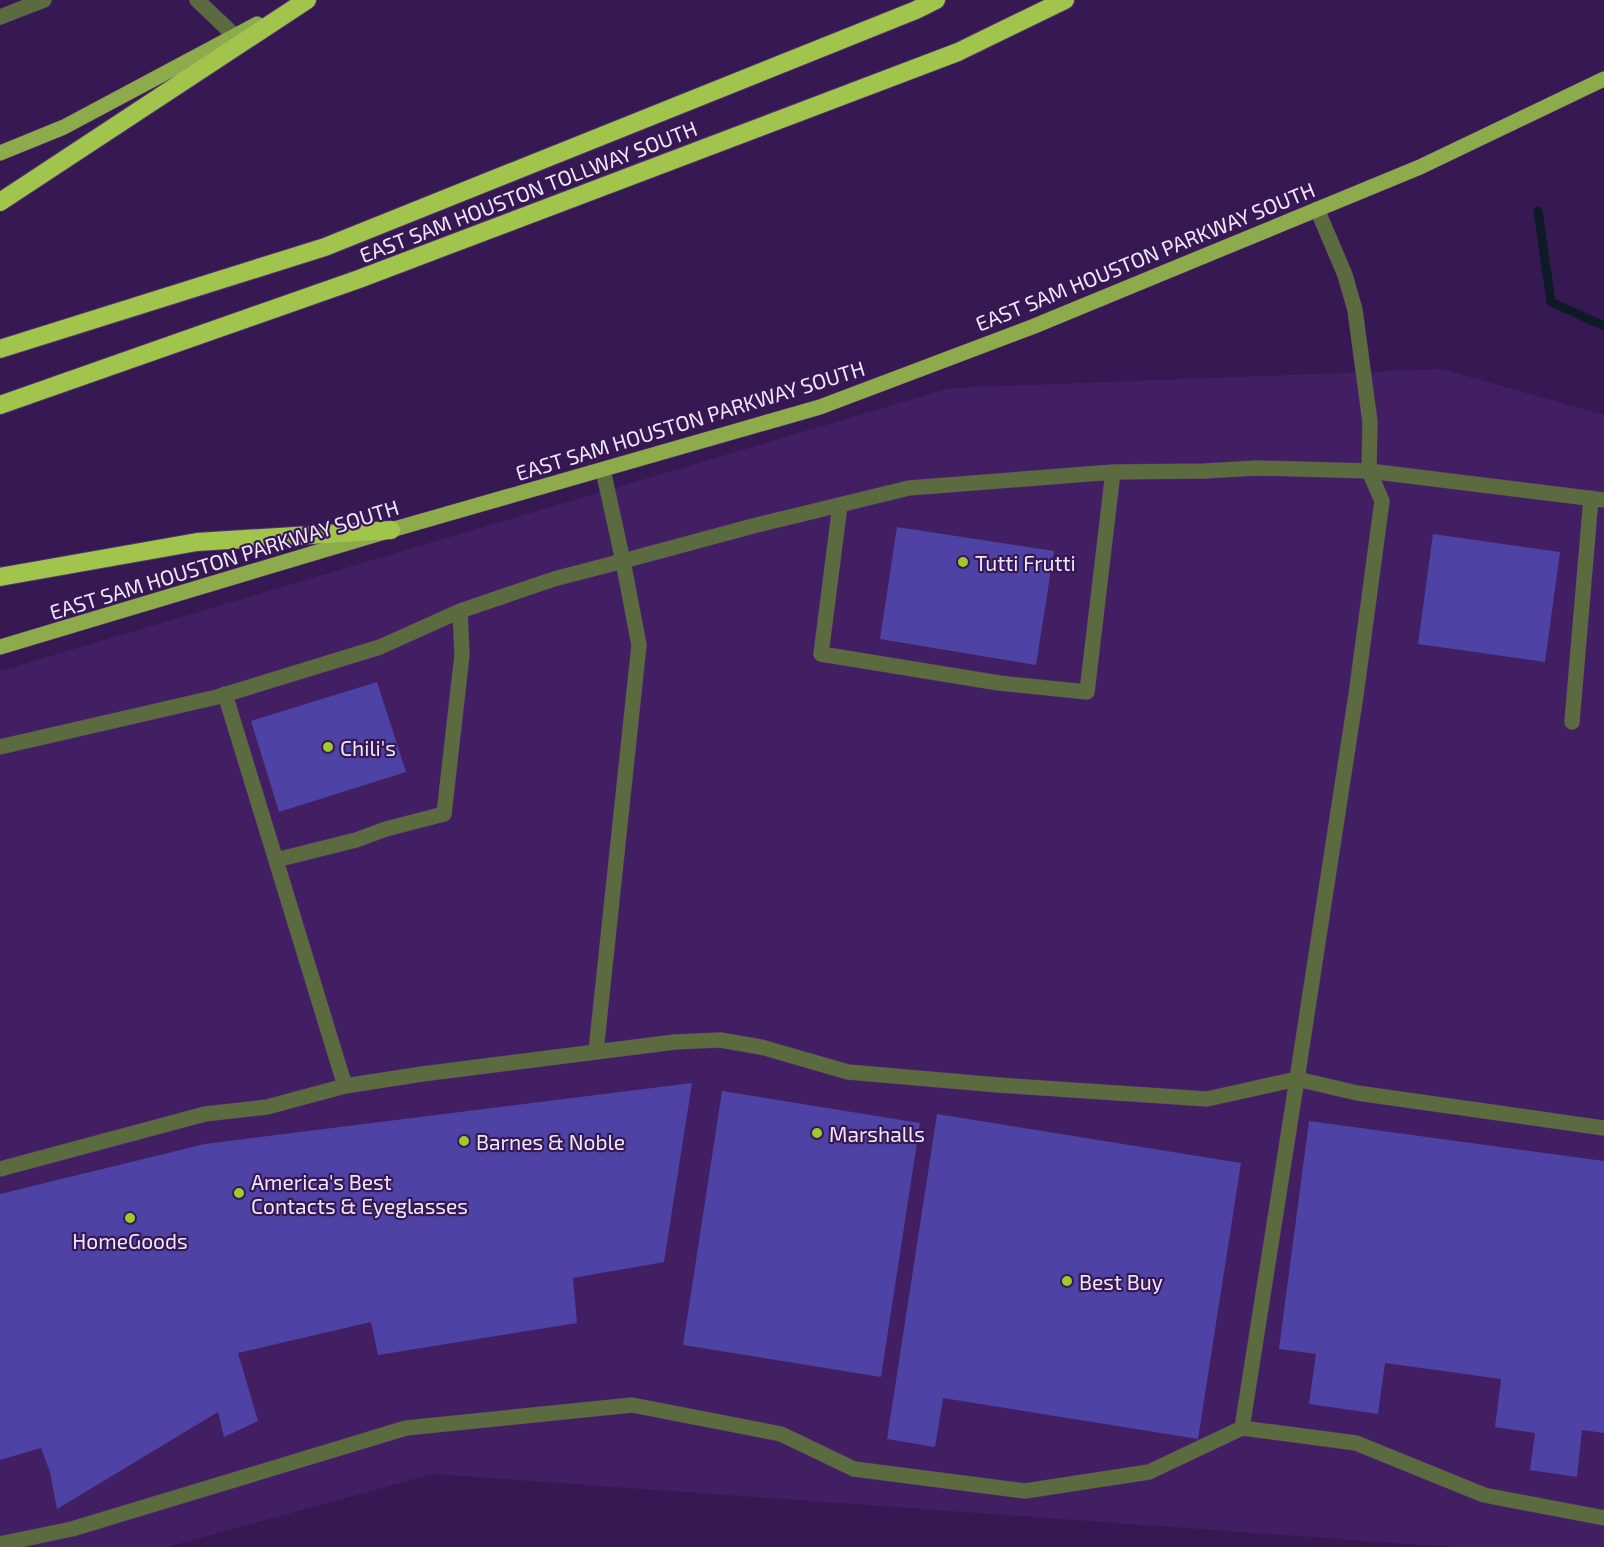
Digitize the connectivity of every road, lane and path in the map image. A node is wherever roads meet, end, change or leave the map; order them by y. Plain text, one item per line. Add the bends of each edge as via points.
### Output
1 (44, 0) edge
2 (197, 0) edge
3 (304, 0) edge
4 (936, 0) edge
5 (1065, 0) edge
6 (0, 17) edge
7 (235, 36) junction
8 (1604, 79) edge
9 (0, 153) edge
10 (0, 202) edge
11 (1317, 209) junction
12 (0, 349) edge
13 (0, 405) edge
14 (603, 470) junction
15 (1369, 471) junction
16 (1113, 472) junction
17 (1597, 499) edge
18 (840, 505) junction
19 (391, 530) junction
20 (623, 561) junction
21 (0, 577) edge
22 (460, 611) junction
23 (0, 647) edge
24 (225, 694) junction
25 (1572, 722) dead end
26 (0, 747) edge
27 (276, 860) junction
28 (596, 1051) junction
29 (1297, 1079) junction
30 (345, 1086) junction
31 (1604, 1128) edge
32 (0, 1169) edge
33 (1242, 1428) junction
34 (1604, 1518) edge
35 (0, 1544) edge

1 - 6 lane
2 - 7 lane
3 - 7 main road
3 - 10 highway
4 - 12 highway, EAST SAM HOUSTON TOLLWAY SOUTH via 325,247
5 - 13 highway, EAST SAM HOUSTON TOLLWAY SOUTH via 958,52 359,279
7 - 9 main road via 64,127
8 - 11 main road, EAST SAM HOUSTON PARKWAY SOUTH via 1420,167
11 - 14 main road, EAST SAM HOUSTON PARKWAY SOUTH via 1032,327 820,407
11 - 15 lane via 1355,310 1370,422
14 - 19 main road, EAST SAM HOUSTON PARKWAY SOUTH
14 - 20 lane
15 - 16 lane via 1256,468
15 - 17 lane
15 - 29 lane via 1382,501
16 - 18 lane via 909,488
16 - 18 lane via 1088,692 999,683 821,654
17 - 25 lane
18 - 20 lane
19 - 21 highway via 197,542
19 - 23 main road, EAST SAM HOUSTON PARKWAY SOUTH
20 - 22 lane via 554,579
20 - 28 lane via 639,645
22 - 24 lane via 380,647
22 - 27 lane via 462,655 444,814
24 - 26 lane
24 - 27 lane
27 - 30 lane
28 - 29 lane via 720,1040 761,1047 848,1072 1207,1099
28 - 30 lane
29 - 31 lane via 1357,1093
29 - 33 lane
30 - 32 lane via 267,1107 205,1114
33 - 34 lane via 1356,1443 1484,1495
33 - 35 lane via 1149,1472 1025,1491 854,1469 781,1434 632,1405 406,1428 72,1529

